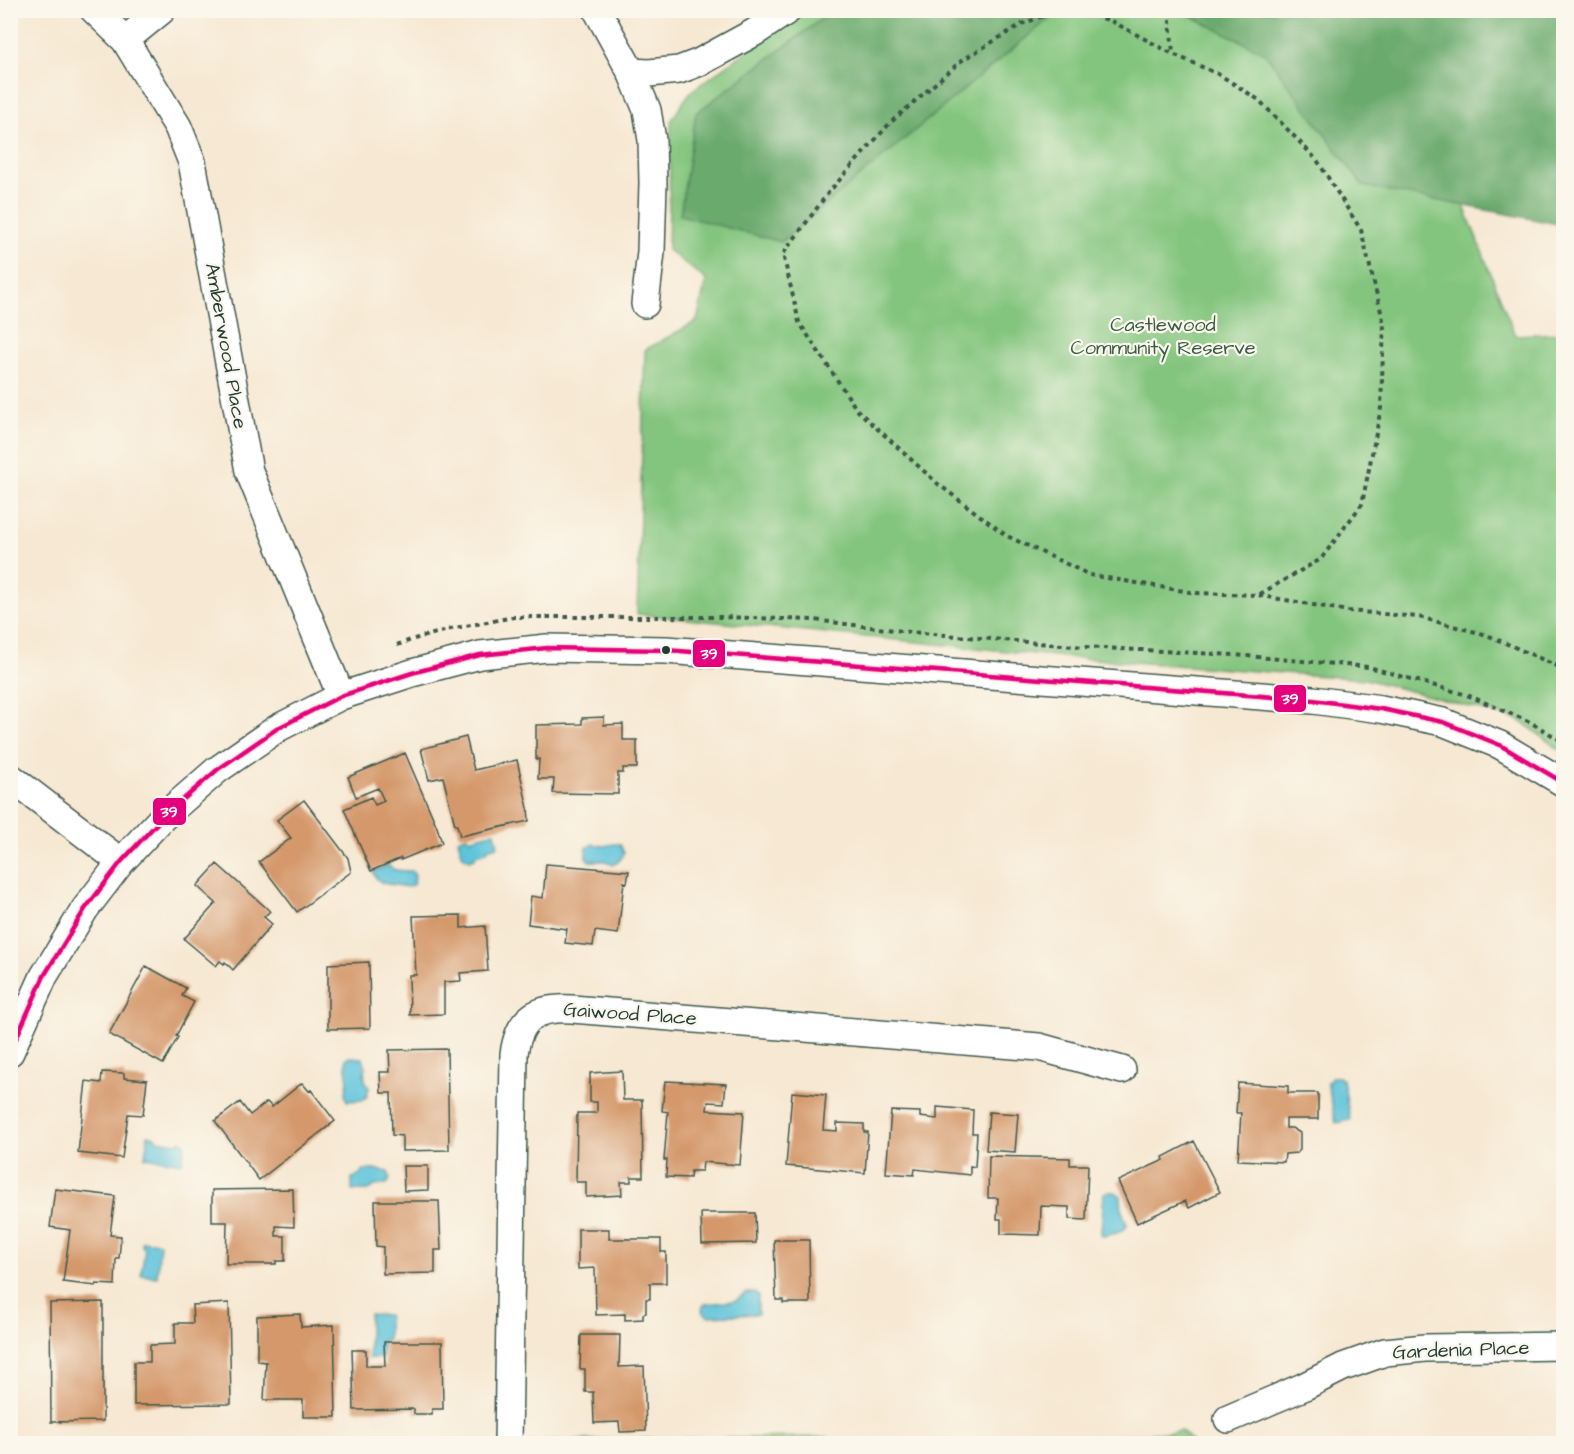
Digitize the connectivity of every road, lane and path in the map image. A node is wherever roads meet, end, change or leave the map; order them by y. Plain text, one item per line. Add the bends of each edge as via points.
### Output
1 (94, 10) edge
2 (162, 10) edge
3 (597, 10) edge
4 (788, 10) edge
5 (1059, 10) edge
6 (1077, 10) edge
7 (1169, 10) edge
8 (126, 40) junction
9 (1173, 54) junction
10 (631, 72) junction
11 (645, 304) dead end
12 (1257, 595) junction
13 (1563, 669) edge
14 (341, 696) junction
15 (10, 777) edge
16 (1563, 783) edge
17 (121, 862) junction
18 (10, 1052) edge
19 (1122, 1070) dead end
20 (1563, 1346) edge
21 (1228, 1419) dead end
22 (508, 1443) edge

1 - 8 street, Amberwood Place
2 - 8 street
3 - 10 street
4 - 10 street via 700,62 679,70
5 - 12 path via 1022,24 961,61 890,123 828,193 783,254 799,322 857,410 939,484 1007,536 1090,575 1196,593
6 - 9 path via 1111,21
7 - 9 path
8 - 14 street, Amberwood Place via 178,127 192,162 249,471
9 - 12 path via 1220,75 1259,100 1317,160 1361,230 1384,324 1381,408 1362,504 1321,560
10 - 11 street via 647,110 652,140 651,252
12 - 13 path via 1348,611 1419,617 1487,635
14 - 16 street via 480,655 547,648 666,650 1313,700 1381,709 1443,722 1491,741
14 - 17 street via 278,728 217,770 163,817
15 - 17 street
17 - 18 street via 85,909 44,976
19 - 22 street, Gaiwood Place via 1039,1047 557,1008 543,1010 522,1028 514,1054
20 - 21 street, Gardenia Place via 1385,1352

